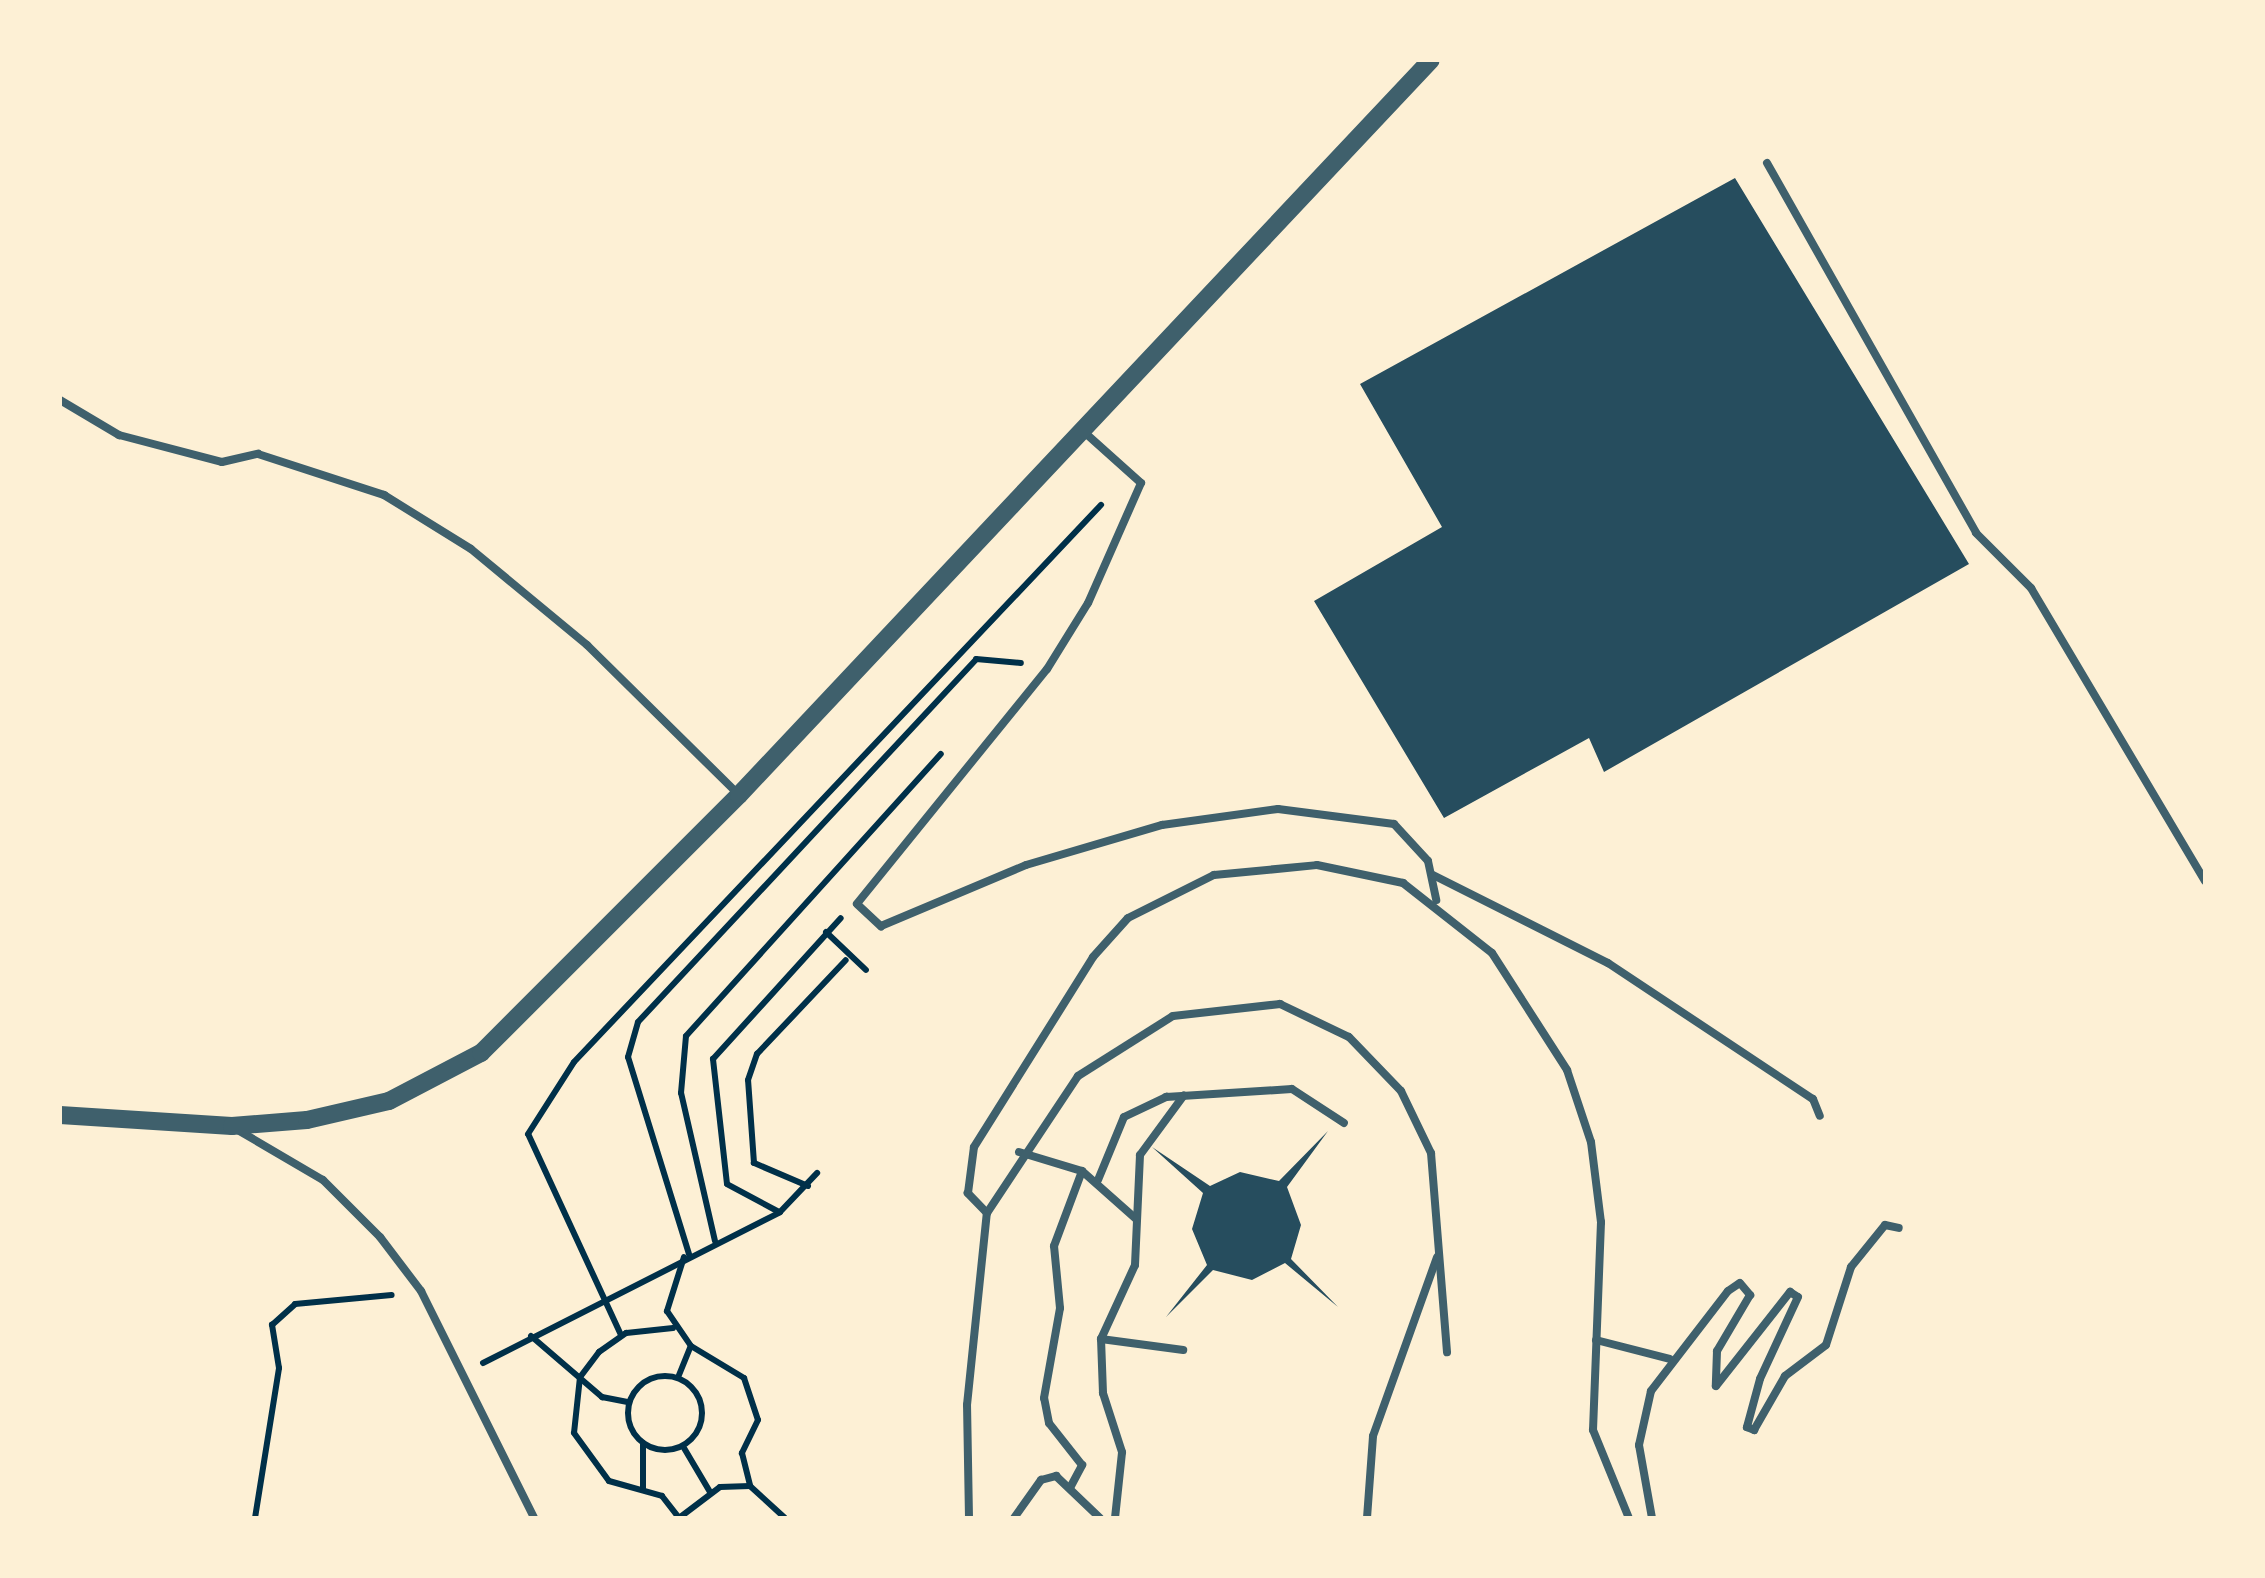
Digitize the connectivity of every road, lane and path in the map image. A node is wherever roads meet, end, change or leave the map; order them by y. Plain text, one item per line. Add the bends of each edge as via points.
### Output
1 (1430, 60) edge
2 (1767, 163) dead end
3 (60, 400) edge
4 (1083, 431) junction
5 (1132, 474) junction
6 (1026, 663) junction
7 (1047, 669) junction
8 (1013, 677) dead end
9 (946, 749) dead end
10 (739, 795) junction
11 (1432, 875) junction
12 (2205, 881) edge
13 (1436, 900) junction
14 (858, 904) junction
15 (826, 932) junction
16 (846, 960) junction
17 (866, 970) dead end
18 (1184, 1095) junction
19 (60, 1115) edge
20 (1820, 1116) dead end
21 (1344, 1123) dead end
22 (232, 1126) junction
23 (1020, 1152) junction
24 (1082, 1171) junction
25 (818, 1172) dead end
26 (1098, 1180) junction
27 (808, 1186) junction
28 (780, 1212) junction
29 (987, 1213) junction
30 (1136, 1219) junction
31 (1899, 1228) dead end
32 (716, 1241) junction
33 (1438, 1253) junction
34 (686, 1256) junction
35 (424, 1294) junction
36 (604, 1298) junction
37 (673, 1328) junction
38 (621, 1334) junction
39 (531, 1336) junction
40 (1102, 1339) junction
41 (1596, 1340) junction
42 (691, 1346) junction
43 (1183, 1350) dead end
44 (1447, 1352) dead end
45 (1670, 1359) junction
46 (463, 1374) junction
47 (679, 1376) junction
48 (580, 1377) junction
49 (628, 1402) junction
50 (643, 1442) junction
51 (684, 1448) junction
52 (750, 1486) junction
53 (1071, 1486) junction
54 (643, 1488) junction
55 (710, 1492) junction
56 (255, 1518) edge
57 (534, 1518) edge
58 (679, 1518) edge
59 (785, 1518) edge
60 (969, 1518) edge
61 (1014, 1518) edge
62 (1100, 1518) edge
63 (1115, 1518) edge
64 (1368, 1518) edge
65 (1630, 1518) edge
66 (1652, 1518) edge

1 - 4 street
2 - 12 lane via 1976,533 2032,588
3 - 10 lane via 119,435 222,462 258,454 384,495 470,549 586,646
4 - 5 lane
4 - 10 street
5 - 7 lane via 1141,483
5 - 36 path via 574,1062 528,1134
6 - 7 path
6 - 8 path
6 - 34 path via 976,659 638,1022 628,1057
7 - 14 lane
9 - 32 path via 686,1036 681,1093
10 - 22 street via 481,1053 389,1102
11 - 13 lane
11 - 14 lane via 1394,824 1278,809 1144,830 1026,866 881,926
11 - 20 lane via 1608,963 1813,1099
13 - 29 lane via 1403,882 1316,865 1214,875 1128,918 1093,957 974,1147 968,1192
13 - 41 lane via 1492,952 1567,1070 1591,1142 1602,1222
14 - 15 path
15 - 16 path
15 - 28 path via 724,1040 711,1069 728,1184
16 - 17 path
16 - 27 path via 757,1054 748,1080 754,1163
18 - 21 lane via 1292,1089
18 - 26 lane via 1124,1117
18 - 30 lane via 1140,1155
19 - 22 street
22 - 35 lane via 322,1180
23 - 24 lane
23 - 29 lane
23 - 33 lane via 1078,1076 1124,1040 1173,1016 1280,1004 1349,1037 1400,1091 1431,1153
24 - 26 lane
24 - 53 lane via 1054,1246 1060,1308 1044,1398 1049,1424 1082,1464
25 - 27 path
26 - 30 lane
27 - 28 path
28 - 32 path
29 - 60 lane via 967,1405
30 - 40 lane via 1135,1265
31 - 45 lane via 1885,1225 1851,1267 1826,1345 1785,1376 1754,1430 1747,1427 1760,1378 1798,1297 1790,1292 1716,1386 1716,1351 1750,1296 1740,1283
32 - 34 path
33 - 44 lane
33 - 64 lane via 1373,1436
34 - 36 path
34 - 37 path via 667,1310
35 - 46 lane
35 - 56 path via 296,1304 272,1325 279,1368
36 - 38 path
36 - 39 path
37 - 38 path
37 - 42 path
38 - 48 path
39 - 46 path
39 - 48 path
40 - 43 lane
40 - 63 lane via 1103,1393 1122,1452
41 - 45 lane
41 - 65 lane via 1593,1430
42 - 47 path
42 - 52 path via 744,1378 758,1420 742,1452
45 - 66 lane via 1651,1391 1639,1444
46 - 57 lane
47 - 49 path via 646,1379
47 - 51 path via 700,1395 702,1425
48 - 49 path via 602,1398
48 - 54 path via 574,1433 609,1481
49 - 50 path via 630,1432
50 - 51 path via 654,1450
50 - 54 path
51 - 55 path
52 - 55 path
52 - 59 path
53 - 61 lane via 1056,1476 1041,1480
53 - 62 lane
54 - 58 path
55 - 58 path

